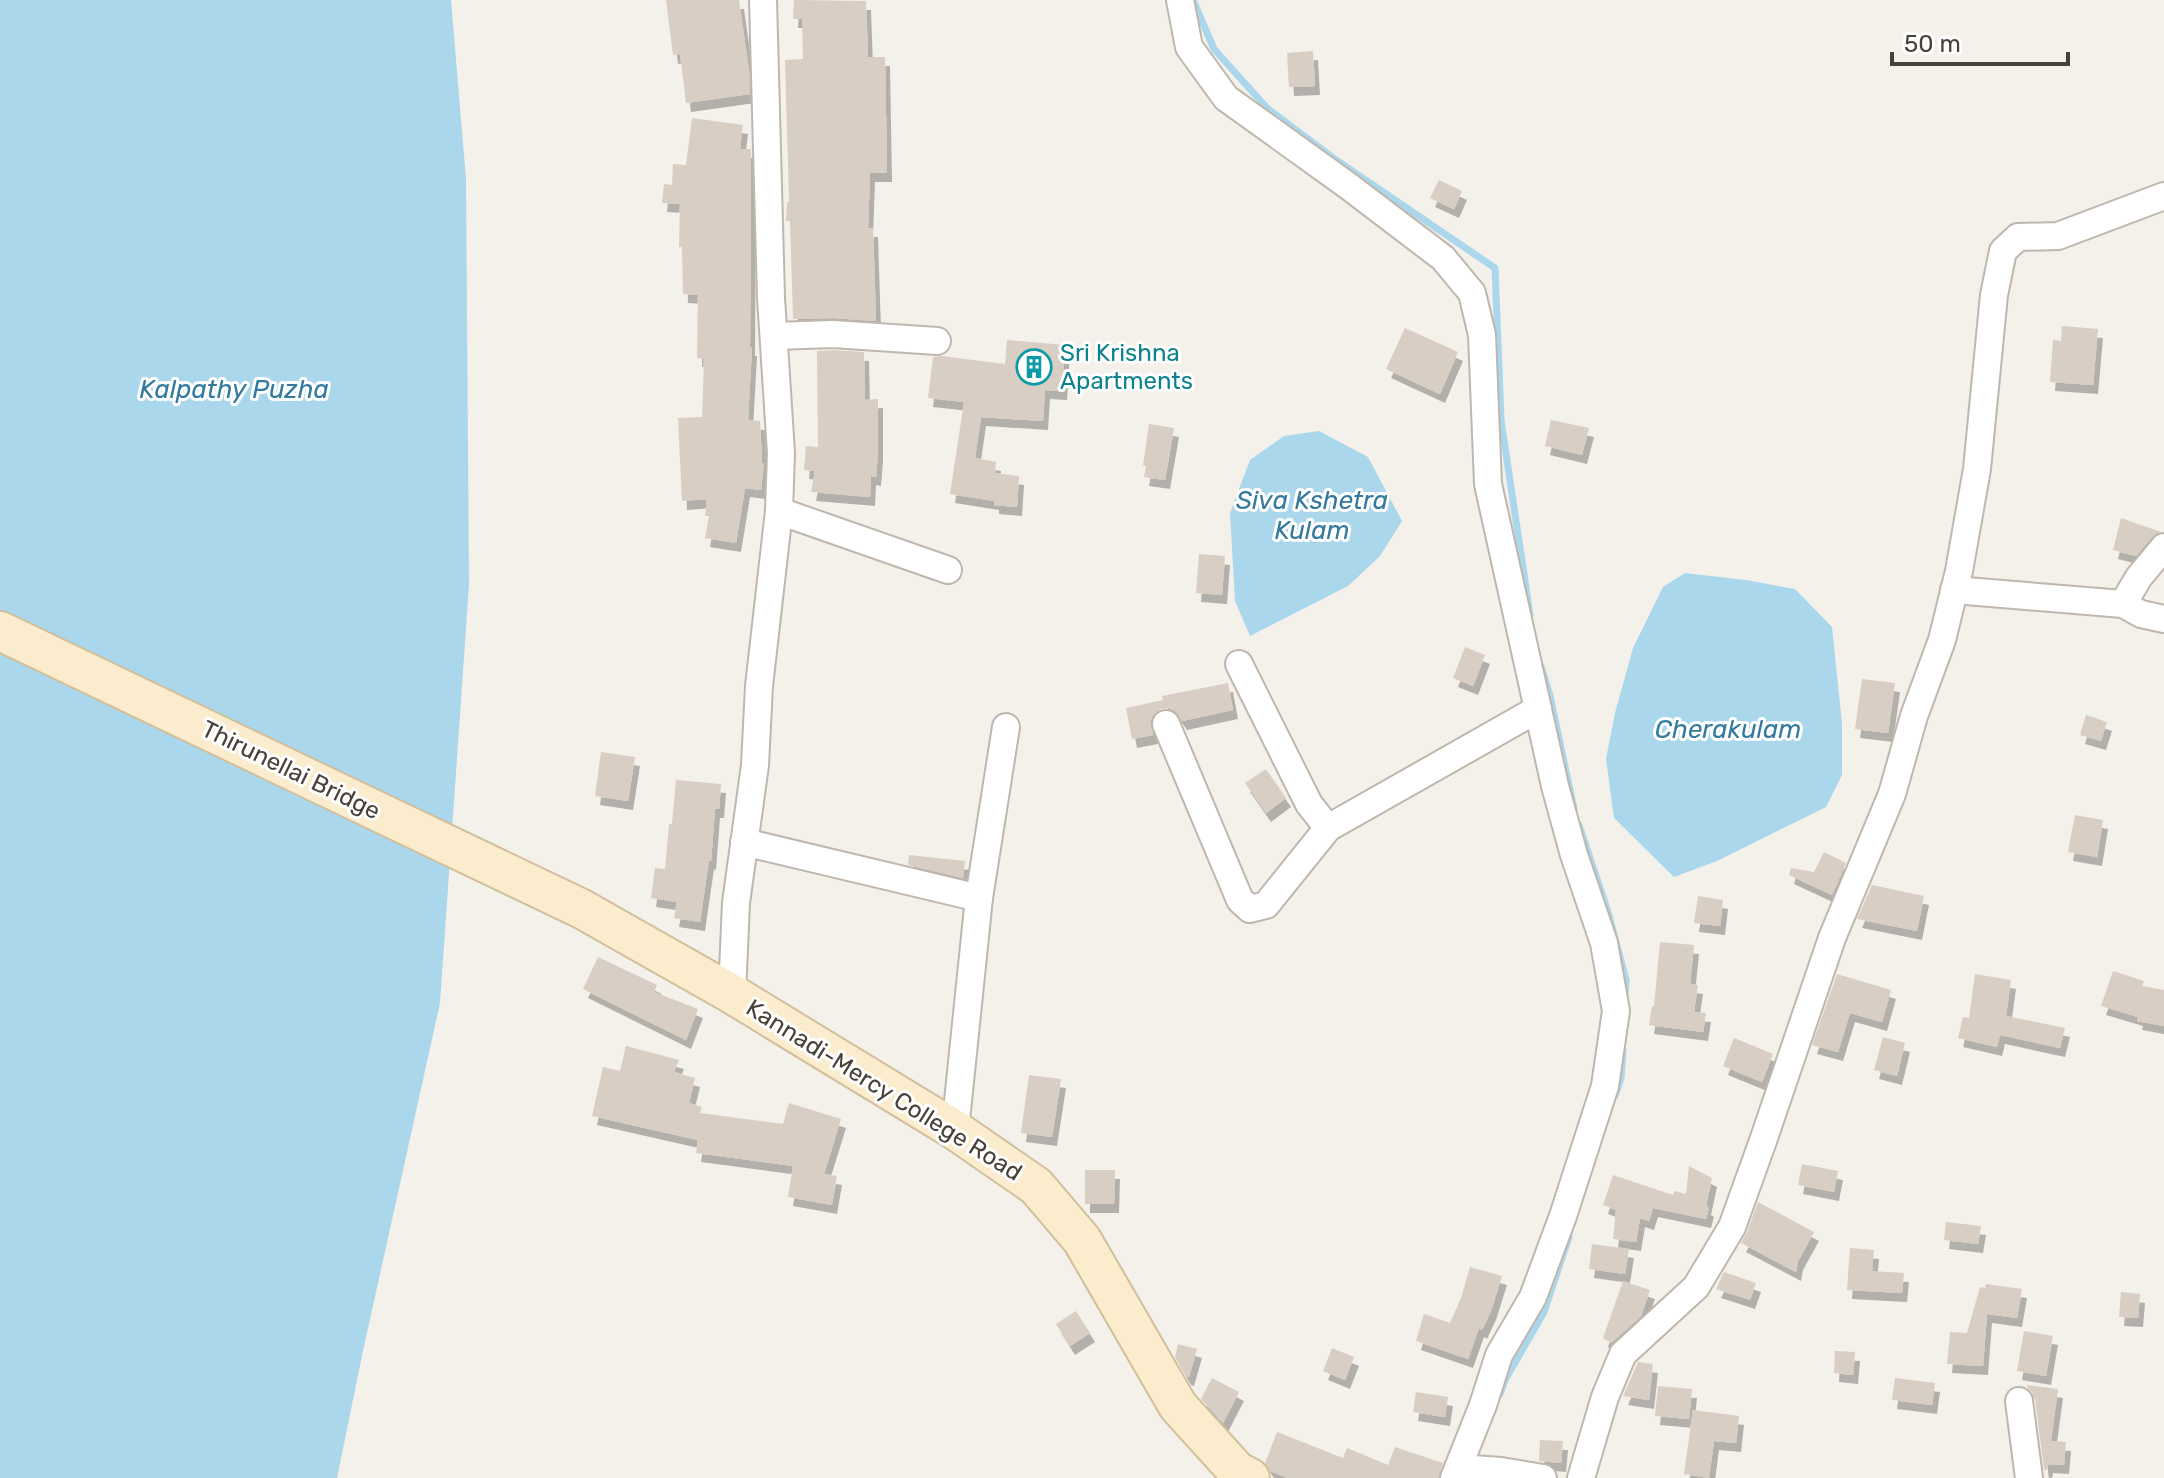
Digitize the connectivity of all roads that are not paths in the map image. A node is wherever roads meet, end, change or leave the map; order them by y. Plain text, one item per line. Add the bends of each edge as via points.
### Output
1 (763, 0) edge
2 (1180, 0) edge
3 (2164, 196) edge
4 (774, 336) junction
5 (937, 341) dead end
6 (779, 511) junction
7 (2164, 547) edge
8 (948, 570) dead end
9 (1954, 590) junction
10 (2123, 604) junction
11 (2164, 619) edge
12 (0, 631) edge
13 (1239, 664) dead end
14 (1538, 709) junction
15 (1166, 724) dead end
16 (1006, 727) dead end
17 (1328, 828) junction
18 (744, 842) junction
19 (979, 898) junction
20 (582, 909) joint
21 (732, 994) junction
22 (955, 1130) junction
23 (2019, 1401) dead end
24 (1464, 1472) edge
25 (1250, 1478) edge
26 (1543, 1478) edge
27 (1581, 1478) edge
28 (2029, 1478) edge

1 - 4 street
2 - 14 street via 1189,47 1226,98 1443,258 1472,293 1482,335 1488,484
3 - 9 street via 2058,236 2018,237 2003,251 1977,469
4 - 5 street
4 - 6 street
6 - 8 street
6 - 18 street
7 - 10 street
9 - 10 street
9 - 27 street via 1892,794 1832,938 1732,1227 1696,1287 1623,1354
10 - 11 street
12 - 20 main road, Thirunellai Bridge
13 - 17 street via 1309,804
14 - 17 street
14 - 24 street via 1570,841 1604,943 1616,1011 1605,1086 1563,1216 1533,1297 1499,1355
15 - 17 street via 1240,900 1250,909 1266,905
16 - 19 street
18 - 19 street
18 - 21 street
19 - 22 street
20 - 21 main road, Kannadi-Mercy College Road
21 - 22 main road, Kannadi-Mercy College Road
22 - 25 main road, Kannadi-Mercy College Road via 1036,1186 1082,1240 1178,1406 1237,1471
23 - 28 street
24 - 26 street

